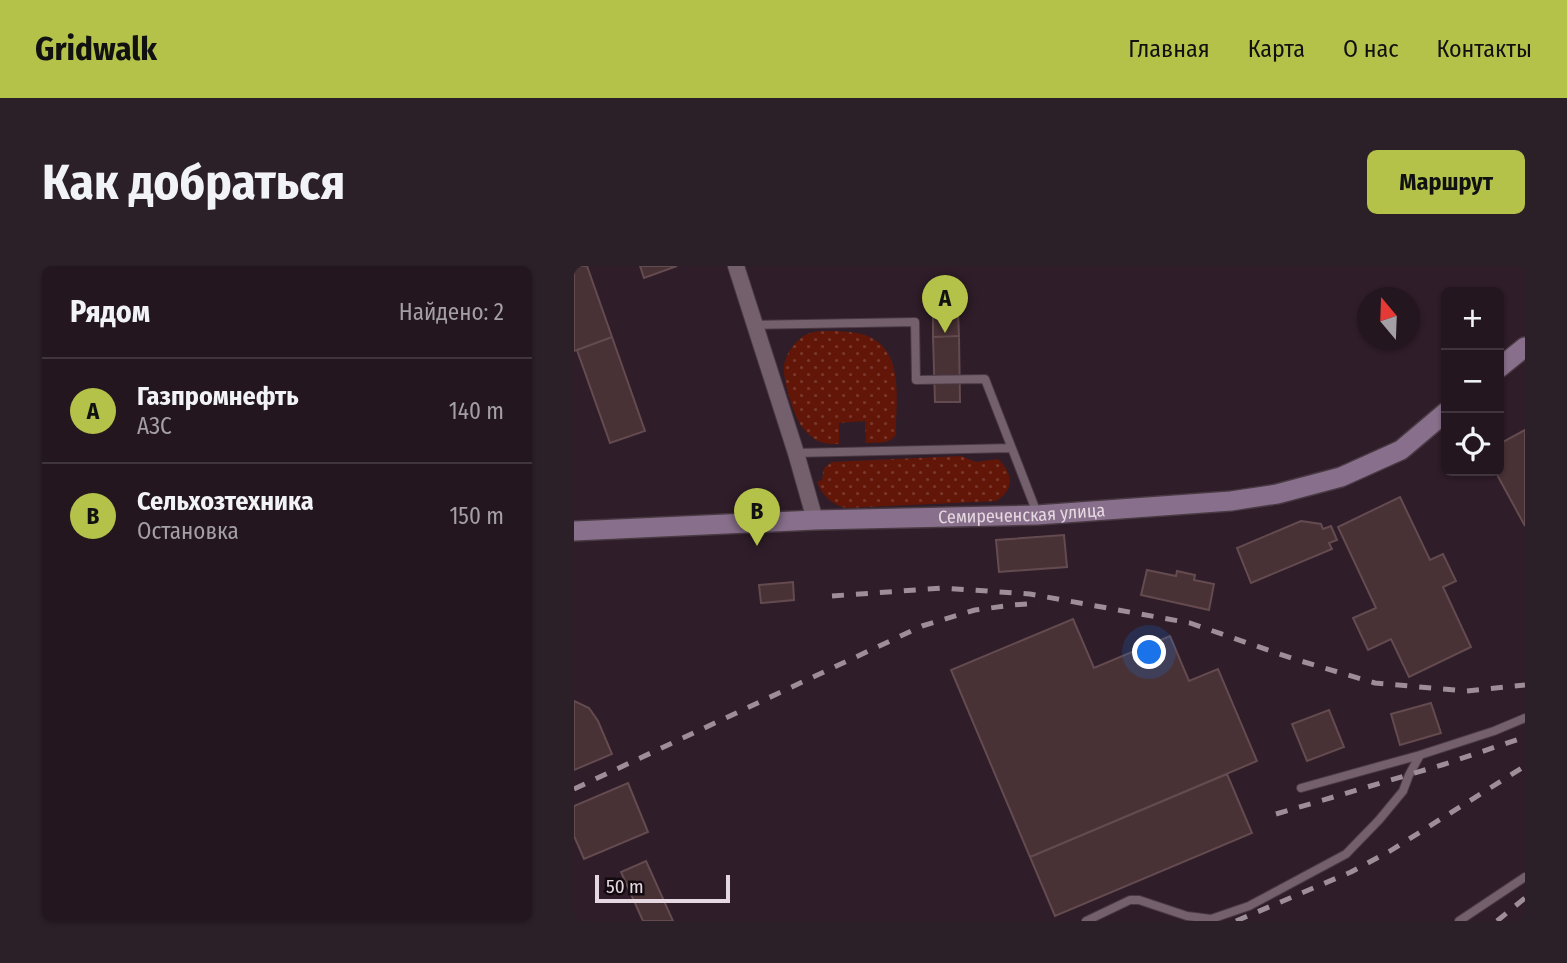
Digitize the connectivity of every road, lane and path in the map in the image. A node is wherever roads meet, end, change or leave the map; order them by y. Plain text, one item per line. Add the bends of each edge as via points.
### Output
1 (736, 266) edge
2 (755, 325) junction
3 (1524, 350) edge
4 (1504, 364) edge
5 (1445, 413) edge
6 (1011, 448) junction
7 (796, 453) junction
8 (1037, 515) junction
9 (816, 520) junction
10 (574, 530) edge
11 (1525, 718) edge
12 (1420, 755) junction
13 (1301, 788) dead end
14 (1525, 877) edge
15 (1086, 921) edge
16 (1459, 921) edge

1 - 2 street
2 - 6 lane via 915,322 916,380 985,379
2 - 7 street
3 - 4 main road
5 - 8 main road, Семиреченская улица via 1401,450 1341,477 1277,494
6 - 7 lane
6 - 8 lane
7 - 9 street
8 - 9 main road, Семиреченская улица
9 - 10 main road, Семиреченская улица
11 - 12 lane
12 - 13 lane
12 - 15 lane via 1403,792 1346,854 1249,906 1211,919 1130,900
14 - 16 lane

